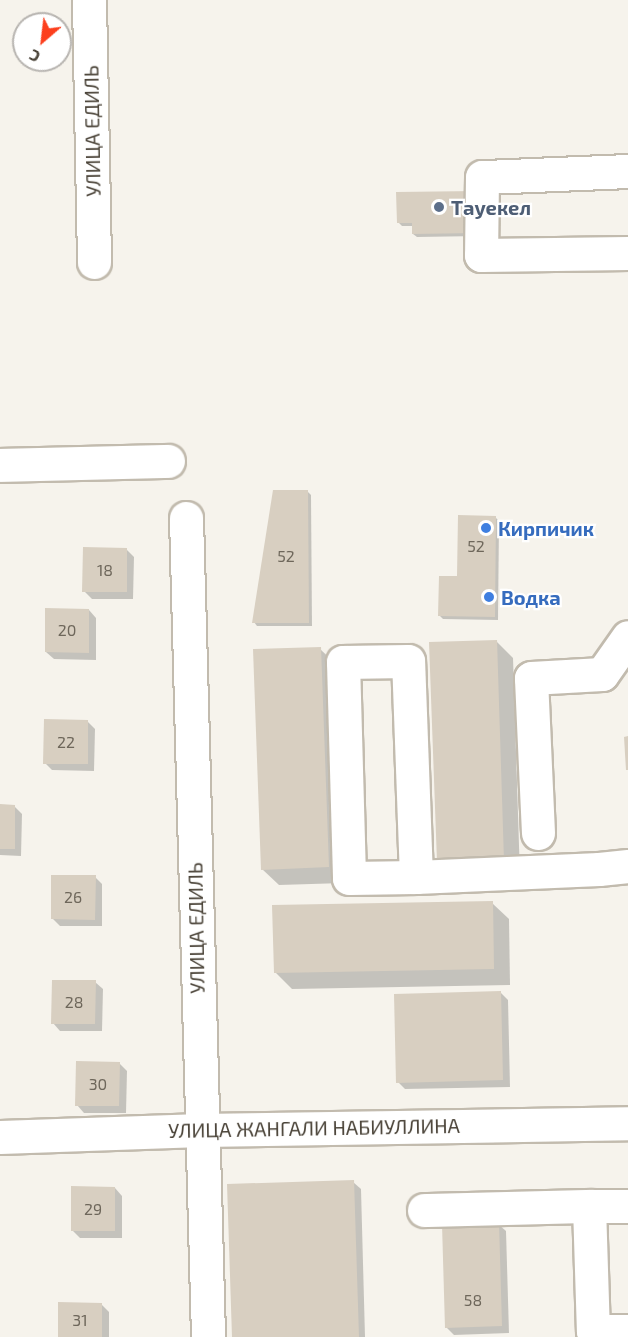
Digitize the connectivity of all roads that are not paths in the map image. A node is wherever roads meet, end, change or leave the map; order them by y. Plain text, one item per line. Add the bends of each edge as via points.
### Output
1 (89, 0) edge
2 (628, 171) edge
3 (628, 253) edge
4 (94, 262) dead end
5 (168, 461) dead end
6 (0, 465) edge
7 (186, 518) dead end
8 (628, 637) edge
9 (538, 833) dead end
10 (628, 866) edge
11 (416, 877) junction
12 (628, 1123) edge
13 (201, 1130) junction
14 (0, 1137) edge
15 (589, 1206) junction
16 (628, 1206) edge
17 (424, 1210) dead end
18 (628, 1331) edge
19 (208, 1337) edge

1 - 4 street, УЛИЦА ЕДИЛЬ
2 - 3 street via 482,177 481,255
5 - 6 street
7 - 13 street, УЛИЦА ЕДИЛЬ
8 - 9 street via 602,674 531,678
10 - 11 street
11 - 11 street via 349,878 343,662 408,661
12 - 13 street, УЛИЦА ЖАНГАЛИ НАБИУЛЛИНА
13 - 14 street, УЛИЦА ЖАНГАЛИ НАБИУЛЛИНА
13 - 19 street, УЛИЦА ЕДИЛЬ
15 - 16 street
15 - 17 street
15 - 18 street via 593,1331

